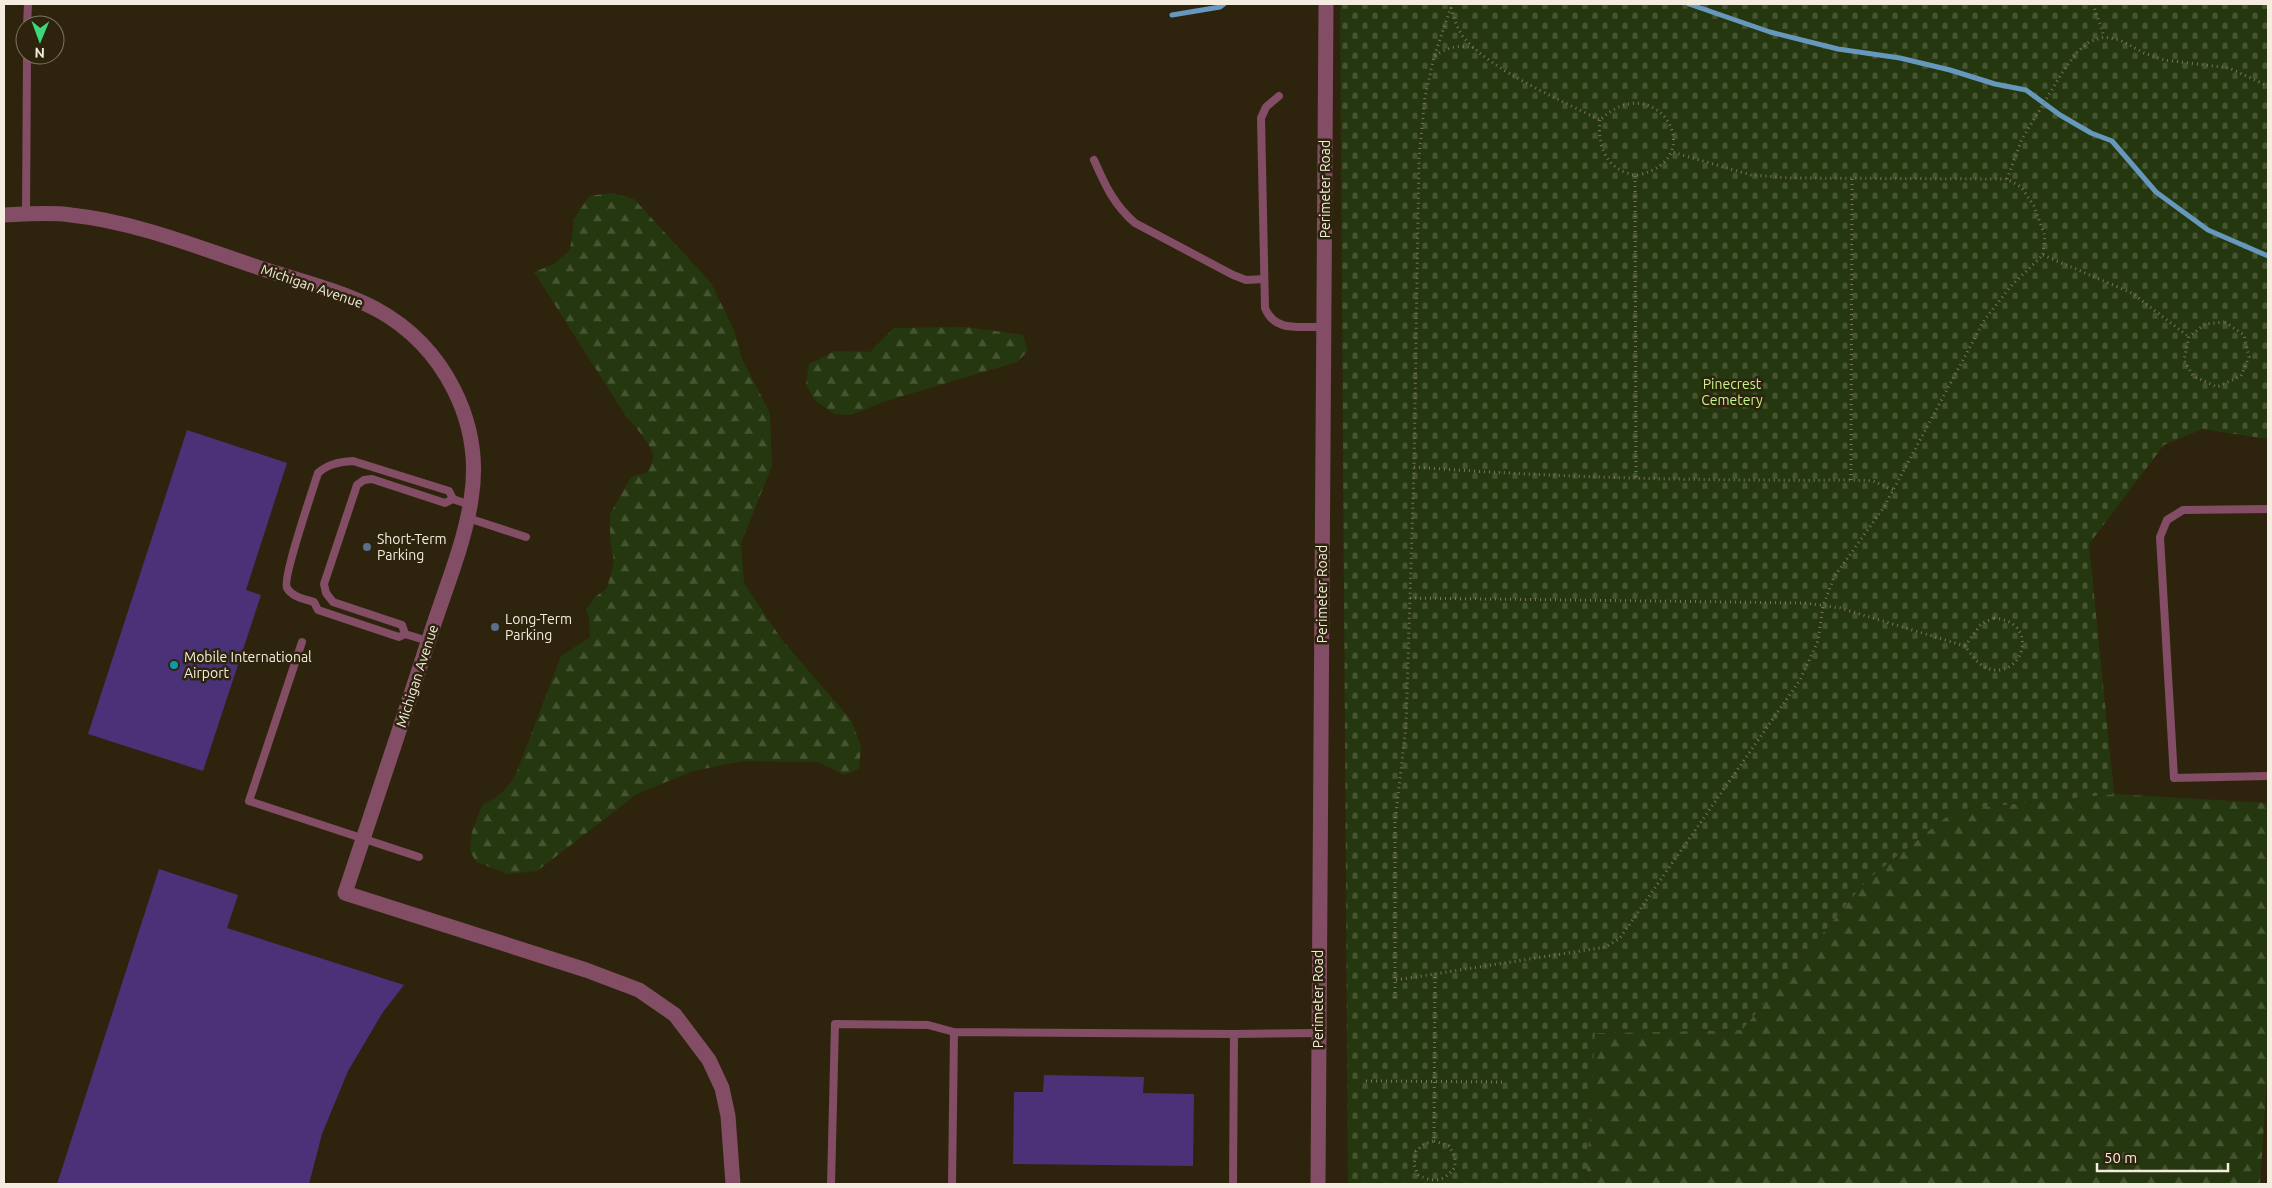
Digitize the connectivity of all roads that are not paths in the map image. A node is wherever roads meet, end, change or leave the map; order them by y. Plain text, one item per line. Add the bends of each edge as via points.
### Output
1 (1326, 4) edge
2 (27, 65) edge
3 (1279, 96) dead end
4 (1094, 160) dead end
5 (4, 214) edge
6 (26, 214) junction
7 (1264, 279) junction
8 (1324, 327) junction
9 (453, 499) junction
10 (2268, 509) edge
11 (469, 511) junction
12 (526, 537) dead end
13 (405, 634) junction
14 (428, 641) junction
15 (302, 642) dead end
16 (2268, 776) edge
17 (363, 839) junction
18 (418, 857) dead end
19 (954, 1032) junction
20 (1318, 1033) junction
21 (1234, 1034) junction
22 (733, 1184) edge
23 (830, 1184) edge
24 (952, 1184) edge
25 (1233, 1184) edge
26 (1318, 1184) edge

1 - 8 street, Perimeter Road
2 - 6 lane
3 - 7 lane via 1266,107 1261,118
4 - 7 lane via 1108,193 1136,222 1233,275 1246,280
5 - 6 street, Michigan Avenue
6 - 11 street, Michigan Avenue via 93,218 158,235 353,299 398,323 433,356 457,395 465,416 473,451 474,483
7 - 8 lane via 1265,308 1269,318 1278,325
8 - 20 street, Perimeter Road
9 - 11 lane
9 - 13 lane via 445,503 372,479 357,485 324,584 326,593 333,602 402,625
9 - 13 lane via 449,491 353,461 338,462 318,473 285,579 287,588 296,597 314,602 318,610 398,637
10 - 16 lane via 2183,510 2168,520 2160,537 2174,778
11 - 12 lane
11 - 14 street, Michigan Avenue
13 - 14 lane
14 - 17 street, Michigan Avenue
15 - 17 lane via 250,801
17 - 18 lane
17 - 22 street, Michigan Avenue via 345,893 586,970 639,990 675,1014 710,1060 722,1088 728,1116
19 - 21 lane
19 - 23 lane via 928,1025 835,1024
19 - 24 lane
20 - 21 lane
20 - 26 street, Perimeter Road
21 - 25 lane

